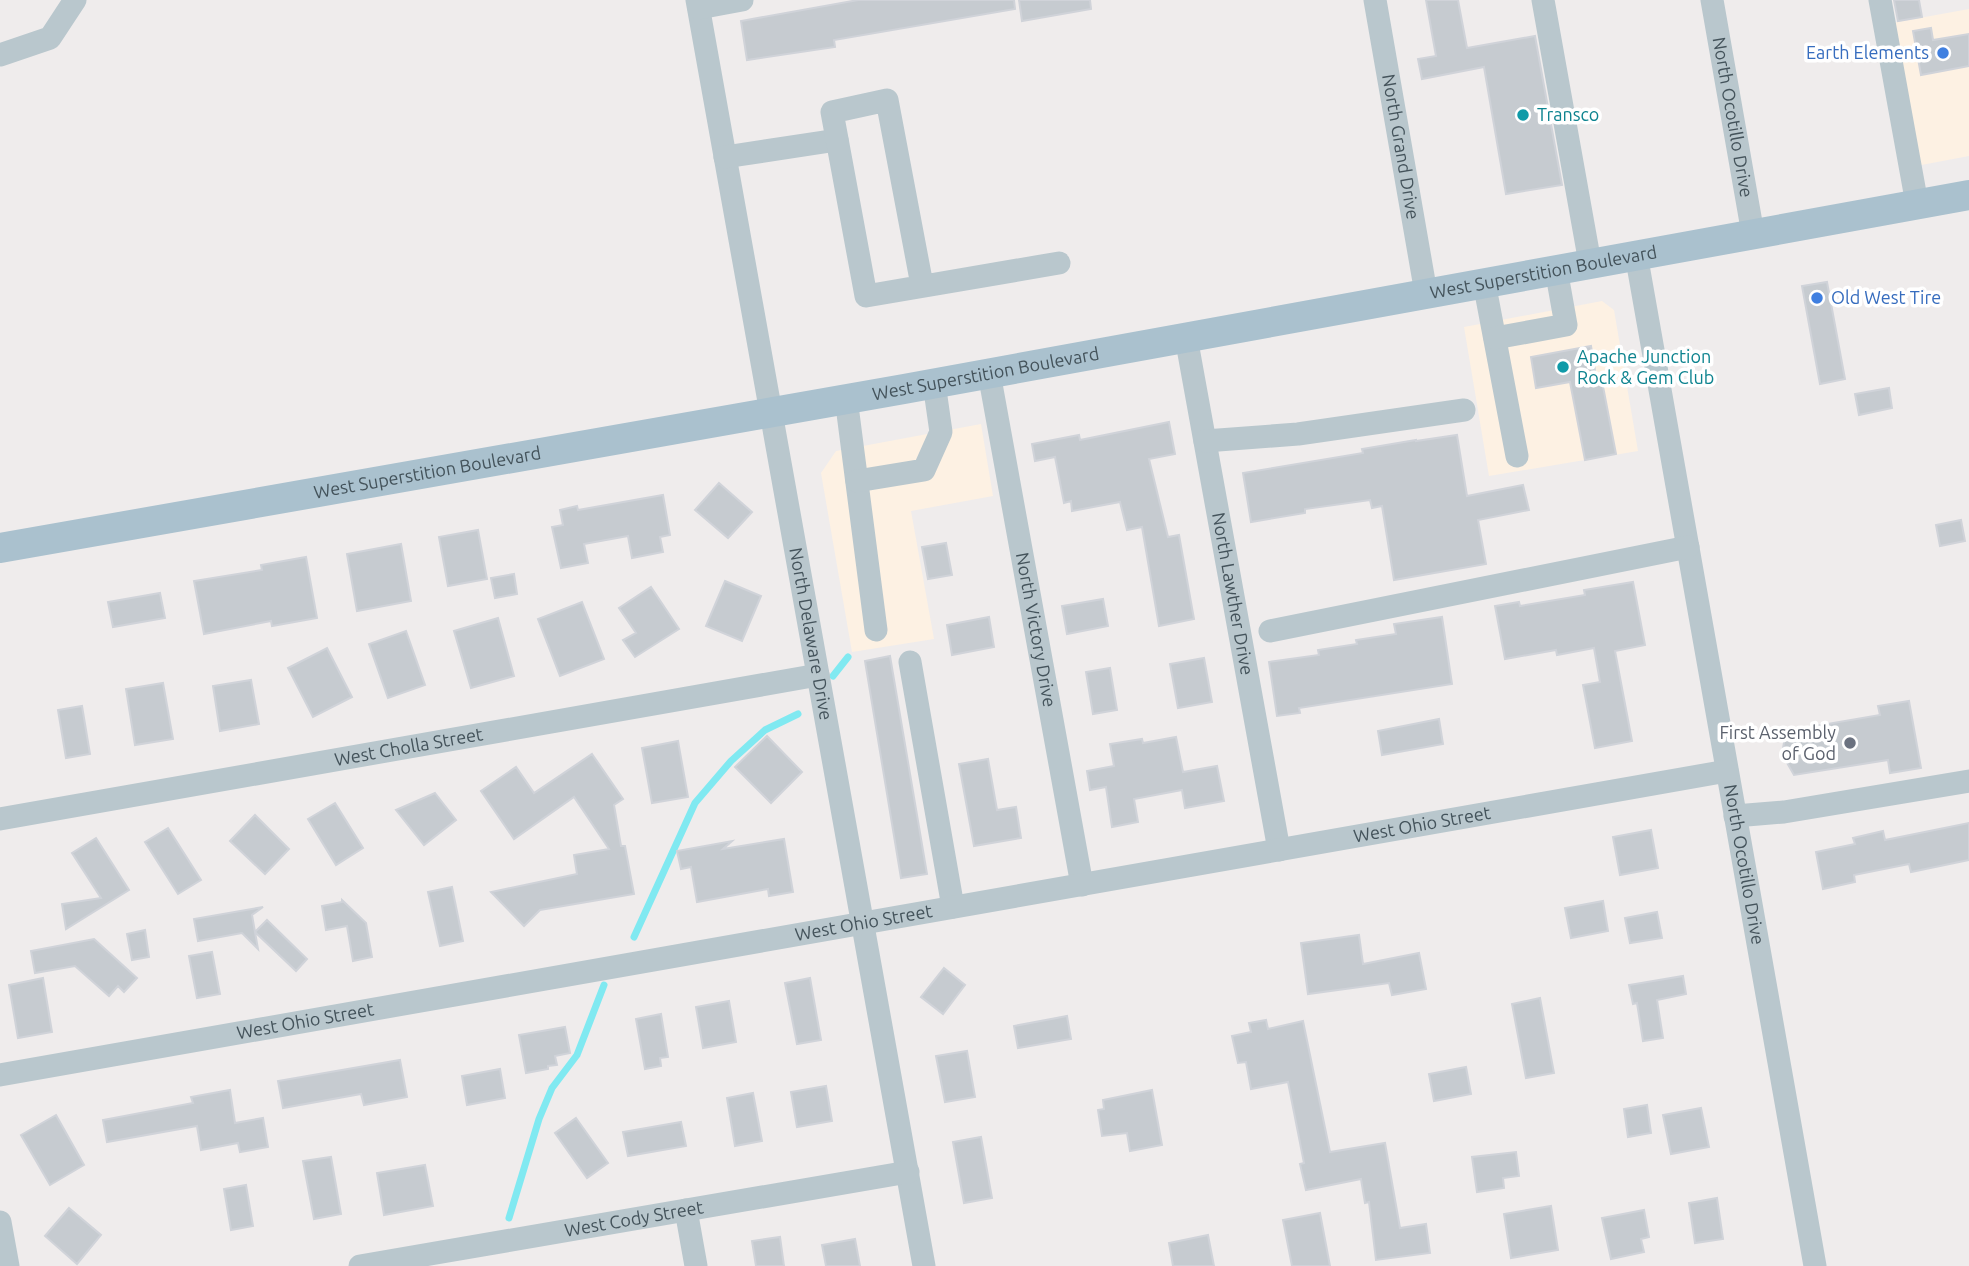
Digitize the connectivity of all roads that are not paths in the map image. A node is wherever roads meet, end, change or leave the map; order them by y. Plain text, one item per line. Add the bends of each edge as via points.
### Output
1 (75, 0) edge
2 (742, 0) edge
3 (1375, 0) edge
4 (1544, 0) edge
5 (1712, 0) edge
6 (1880, 0) edge
7 (698, 4) edge
8 (0, 55) edge
9 (837, 140) junction
10 (725, 157) junction
11 (1969, 195) edge
12 (1916, 204) junction
13 (1753, 234) junction
14 (1636, 254) junction
15 (1059, 263) dead end
16 (1590, 263) junction
17 (1556, 269) junction
18 (1484, 282) junction
19 (922, 285) junction
20 (1426, 293) junction
21 (1186, 337) junction
22 (1495, 338) junction
23 (989, 373) junction
24 (934, 383) junction
25 (846, 398) junction
26 (1464, 410) dead end
27 (771, 411) junction
28 (1205, 441) junction
29 (1517, 456) dead end
30 (857, 481) junction
31 (1688, 547) junction
32 (0, 548) edge
33 (876, 631) dead end
34 (1270, 631) dead end
35 (910, 662) dead end
36 (818, 675) junction
37 (1727, 771) junction
38 (1969, 781) edge
39 (1735, 816) junction
40 (0, 819) edge
41 (1279, 850) junction
42 (1082, 885) junction
43 (953, 907) junction
44 (863, 923) junction
45 (0, 1075) edge
46 (908, 1172) junction
47 (686, 1210) junction
48 (0, 1222) edge
49 (469, 1257) edge
50 (8, 1266) edge
51 (360, 1266) edge
52 (696, 1266) edge
53 (924, 1266) edge
54 (1815, 1266) edge

1 - 8 street via 50,38
2 - 7 street
3 - 20 street, North Grand Drive
4 - 16 street
5 - 13 street, North Ocotillo Drive
6 - 12 street
7 - 10 street, North Delaware Drive
9 - 10 street
9 - 19 street via 866,296
9 - 19 street via 832,112 887,100
10 - 27 street, North Delaware Drive
11 - 12 main road, West Superstition Boulevard
12 - 13 main road, West Superstition Boulevard
13 - 14 main road, West Superstition Boulevard
14 - 16 main road, West Superstition Boulevard
14 - 31 street, North Ocotillo Drive
15 - 19 street
16 - 17 main road, West Superstition Boulevard
17 - 18 main road, West Superstition Boulevard
17 - 22 street via 1566,325
18 - 20 main road, West Superstition Boulevard
18 - 22 street
20 - 21 main road, West Superstition Boulevard
21 - 23 main road, West Superstition Boulevard
21 - 28 street, North Lawther Drive
22 - 29 street
23 - 24 main road, West Superstition Boulevard
23 - 42 street, North Victory Drive
24 - 25 main road, West Superstition Boulevard
24 - 30 street via 941,432 924,470
25 - 27 main road, West Superstition Boulevard
25 - 30 street
26 - 28 street via 1298,434
27 - 32 main road, West Superstition Boulevard
27 - 36 street, North Delaware Drive
28 - 41 street, North Lawther Drive
30 - 33 street
31 - 34 street
31 - 37 street, North Ocotillo Drive
35 - 43 street
36 - 40 street, West Cholla Street
36 - 44 street, North Delaware Drive
37 - 39 street, North Ocotillo Drive
37 - 41 street, West Ohio Street
38 - 39 street
39 - 54 street, North Ocotillo Drive
41 - 42 street, West Ohio Street
42 - 43 street, West Ohio Street
43 - 44 street, West Ohio Street
44 - 45 street, West Ohio Street
44 - 46 street, North Delaware Drive
46 - 47 street, West Cody Street
46 - 53 street, North Delaware Drive
47 - 49 street, West Cody Street
47 - 52 street
48 - 50 street
49 - 51 street, West Cody Street

